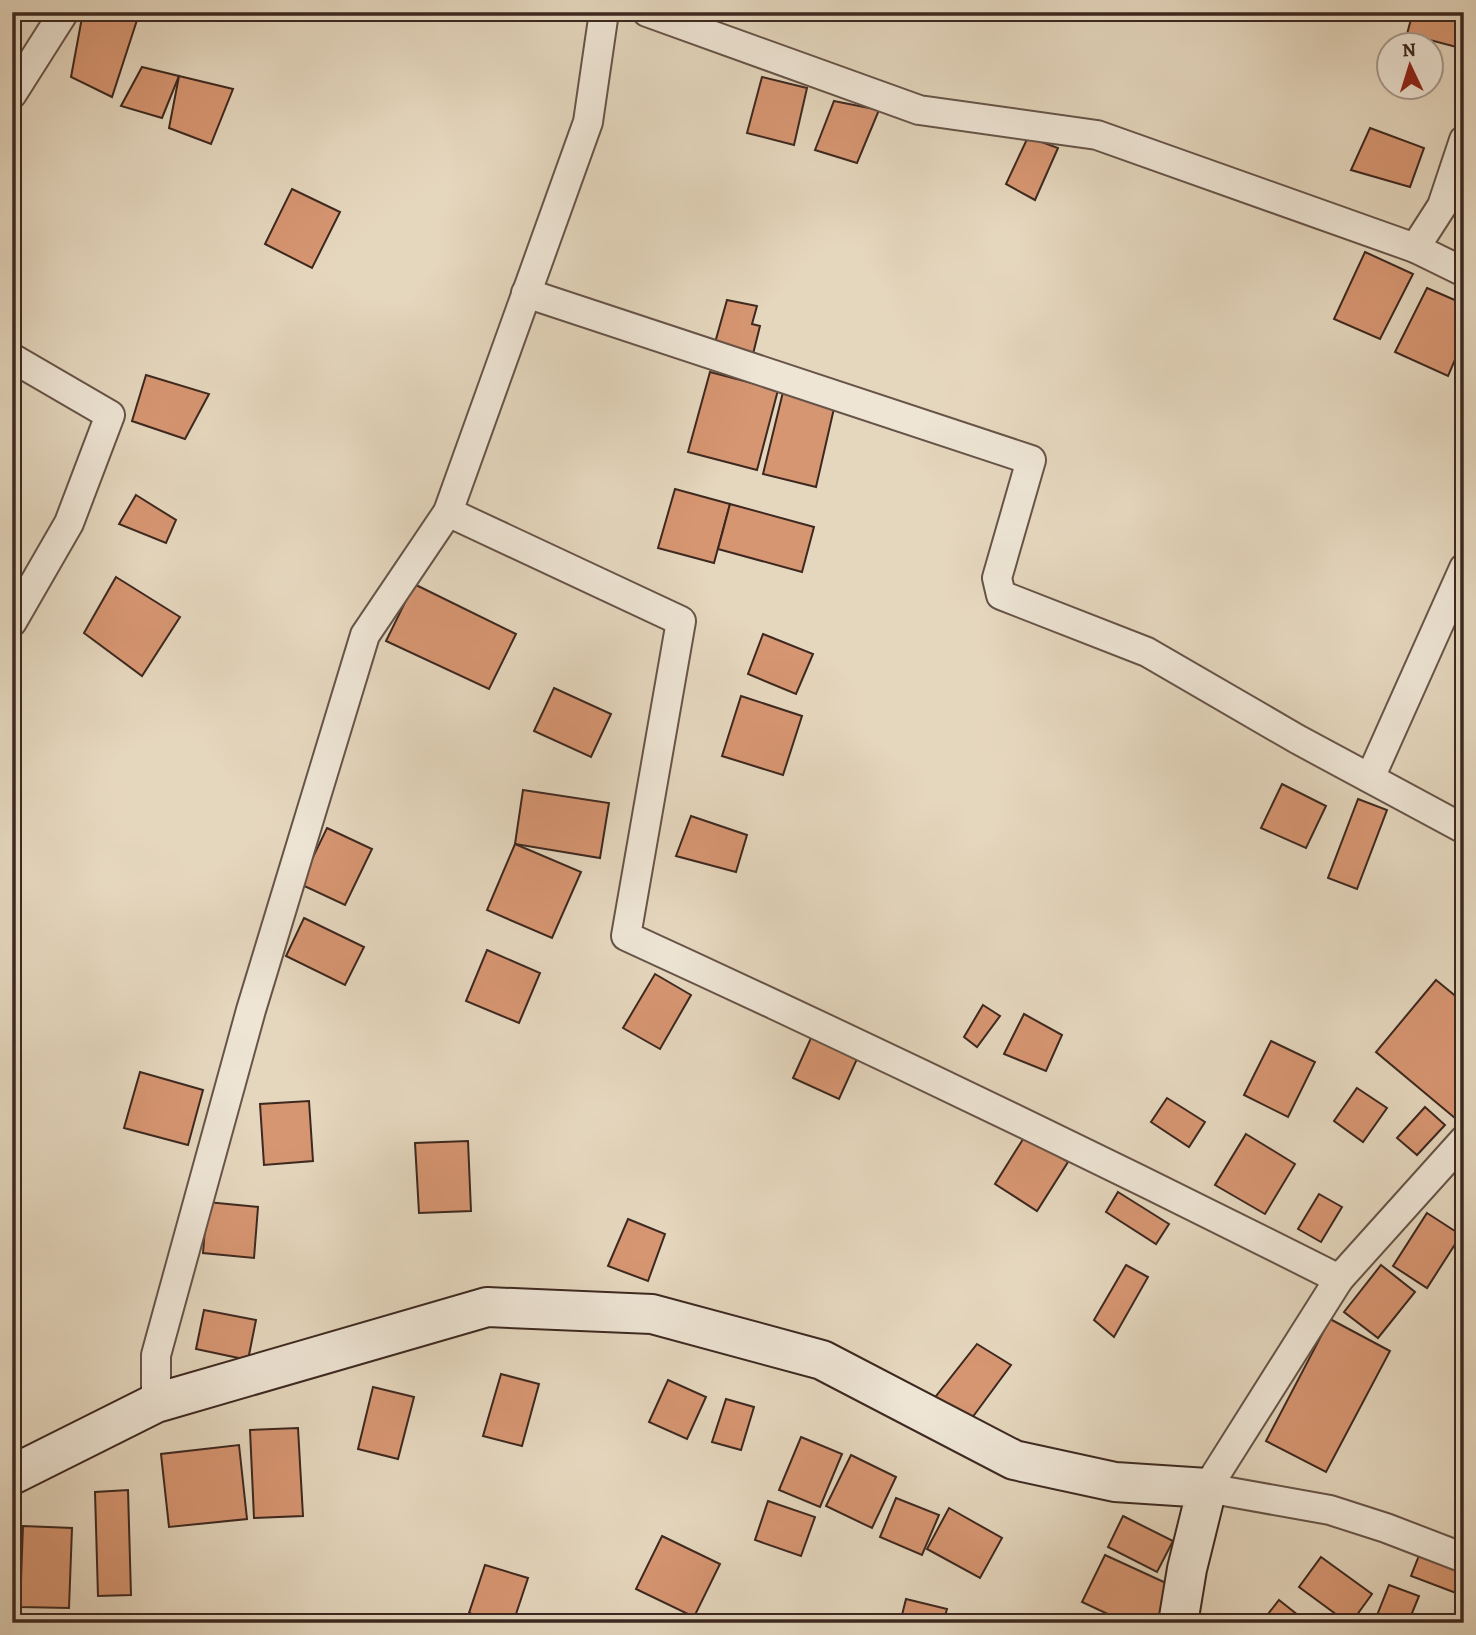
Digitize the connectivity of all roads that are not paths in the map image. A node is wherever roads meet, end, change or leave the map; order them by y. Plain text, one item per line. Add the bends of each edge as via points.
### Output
1 (64, 12) edge
2 (604, 12) edge
3 (647, 12) edge
4 (12, 94) edge
5 (1464, 140) edge
6 (1415, 248) junction
7 (1464, 272) edge
8 (526, 293) junction
9 (12, 358) edge
10 (447, 512) junction
11 (1464, 568) edge
12 (12, 622) edge
13 (1370, 778) junction
14 (1464, 829) edge
15 (1464, 1140) edge
16 (1339, 1279) junction
17 (156, 1403) junction
18 (12, 1475) edge
19 (1207, 1488) junction
20 (1464, 1558) edge
21 (1178, 1623) edge

1 - 4 street
2 - 8 street via 588,122
3 - 6 street via 919,110 1097,135
5 - 6 street via 1443,206
6 - 7 street
8 - 10 street
8 - 13 street via 1031,460 997,578 1001,595 1147,652
9 - 12 street via 110,415 69,523
10 - 16 street via 681,621 626,936 862,1045
10 - 17 street via 365,635 251,1010 156,1355
11 - 13 street
13 - 14 street
15 - 16 street
16 - 19 street
17 - 18 street
17 - 19 street via 488,1307 652,1314 822,1360 1014,1460 1115,1482
19 - 20 street via 1330,1510
19 - 21 street

